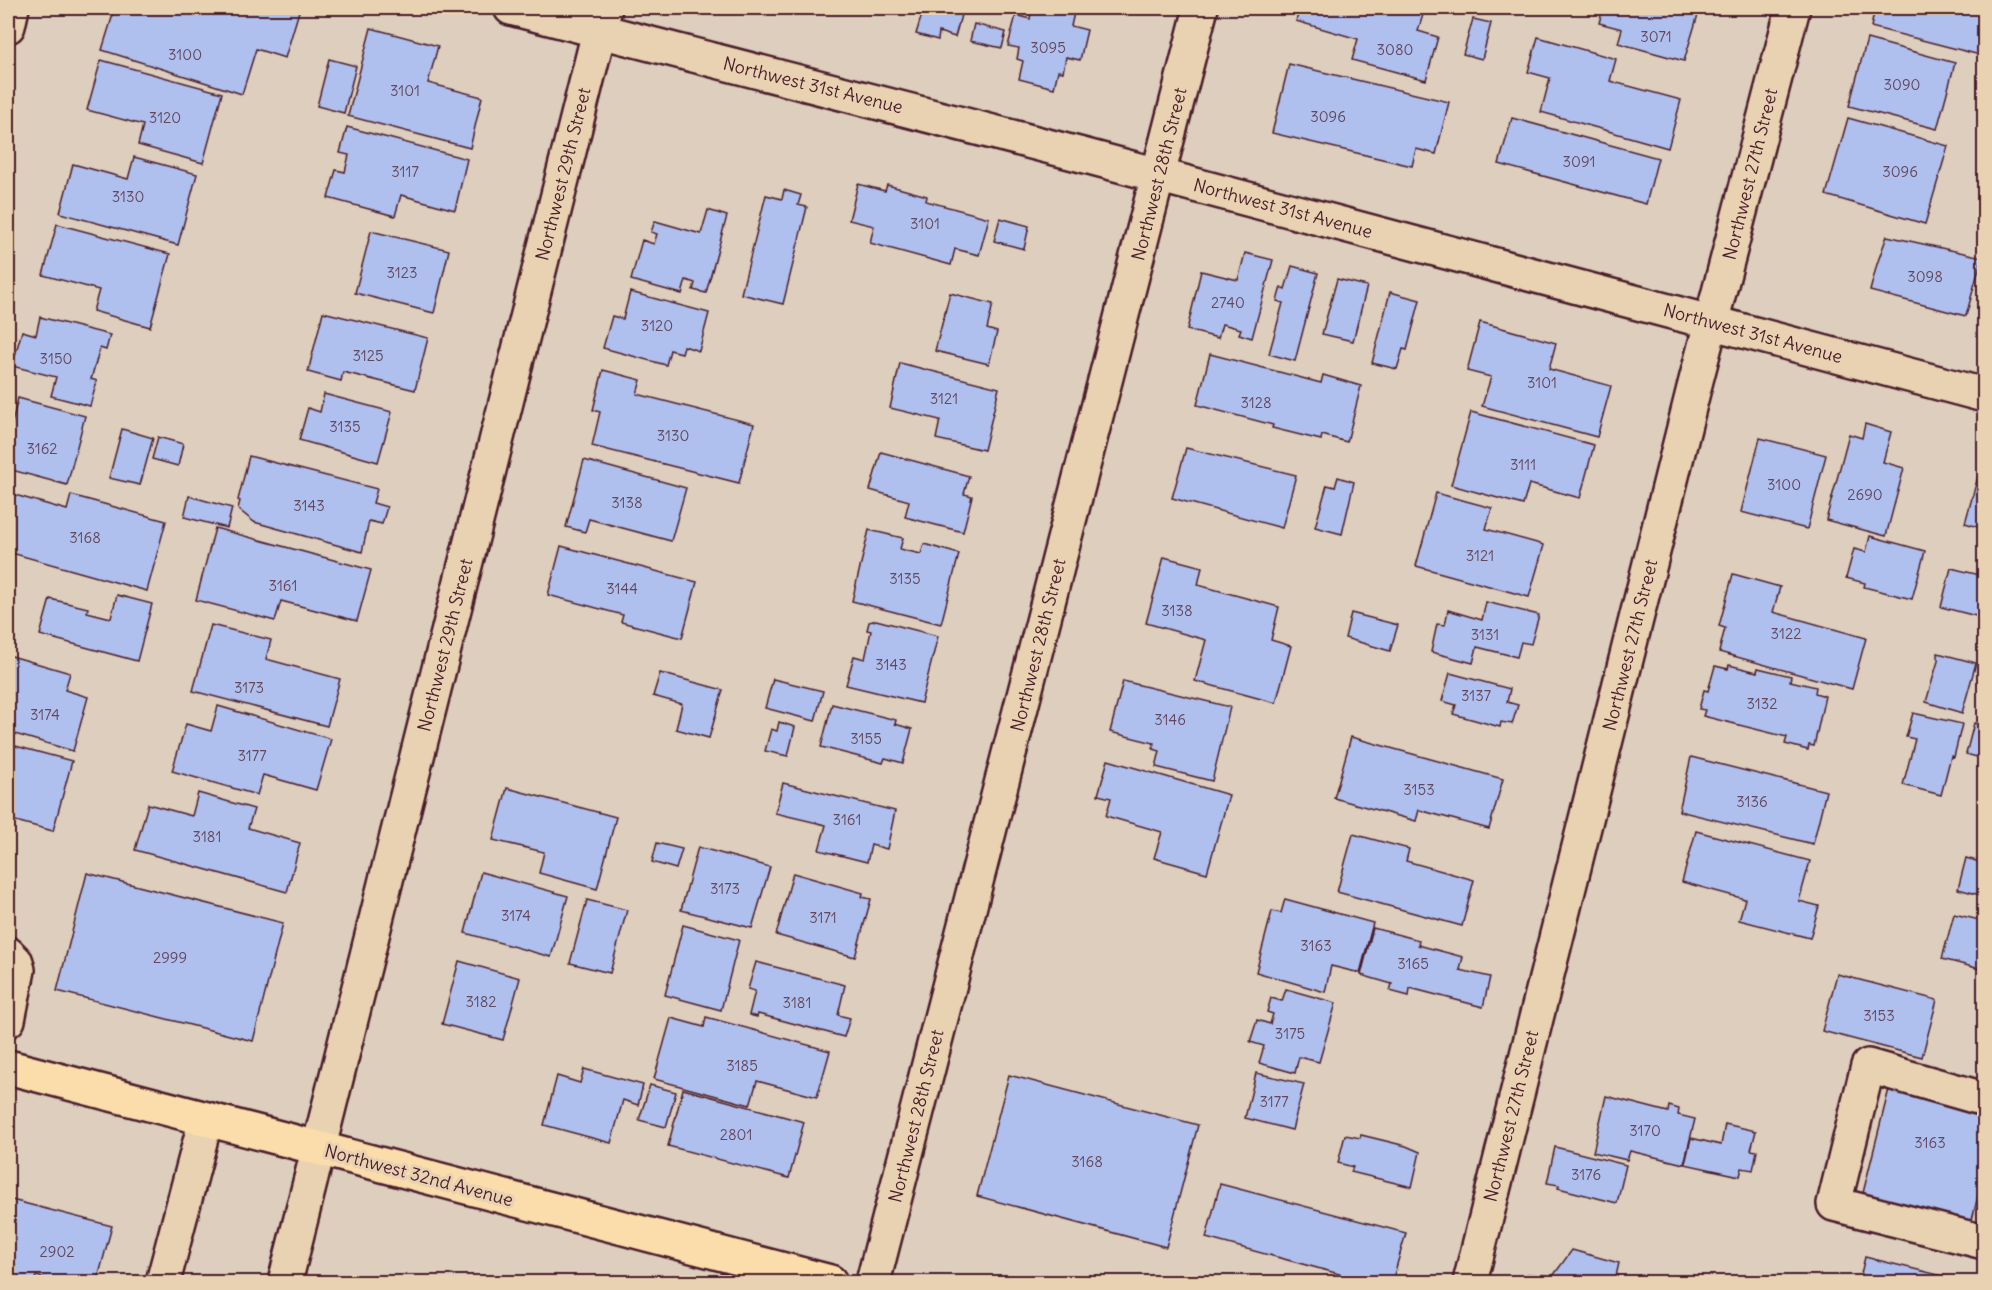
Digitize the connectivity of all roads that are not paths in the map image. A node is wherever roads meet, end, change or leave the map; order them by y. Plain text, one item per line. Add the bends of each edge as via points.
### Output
1 (12, 8) edge
2 (511, 8) edge
3 (1201, 8) edge
4 (1793, 8) edge
5 (602, 19) edge
6 (8, 26) edge
7 (1159, 175) junction
8 (1713, 322) junction
9 (1984, 395) edge
10 (8, 954) edge
11 (8, 1020) edge
12 (8, 1067) edge
13 (1984, 1098) edge
14 (206, 1119) junction
15 (319, 1149) junction
16 (1984, 1242) edge
17 (163, 1282) edge
18 (285, 1282) edge
19 (830, 1282) edge
20 (873, 1282) edge
21 (1470, 1282) edge

1 - 6 street
2 - 5 street, Northwest 31st Avenue
3 - 7 street, Northwest 28th Street
4 - 8 street, Northwest 27th Street
5 - 7 street, Northwest 31st Avenue
5 - 15 street, Northwest 29th Street
7 - 8 street, Northwest 31st Avenue
7 - 20 street, Northwest 28th Street
8 - 9 street, Northwest 31st Avenue
8 - 21 street, Northwest 27th Street
10 - 11 street via 18,970
12 - 14 main road, Northwest 32nd Avenue
13 - 16 street via 1868,1066 1834,1204
14 - 15 main road, Northwest 32nd Avenue
14 - 17 street
15 - 18 street, Northwest 29th Street
15 - 19 main road, Northwest 32nd Avenue

